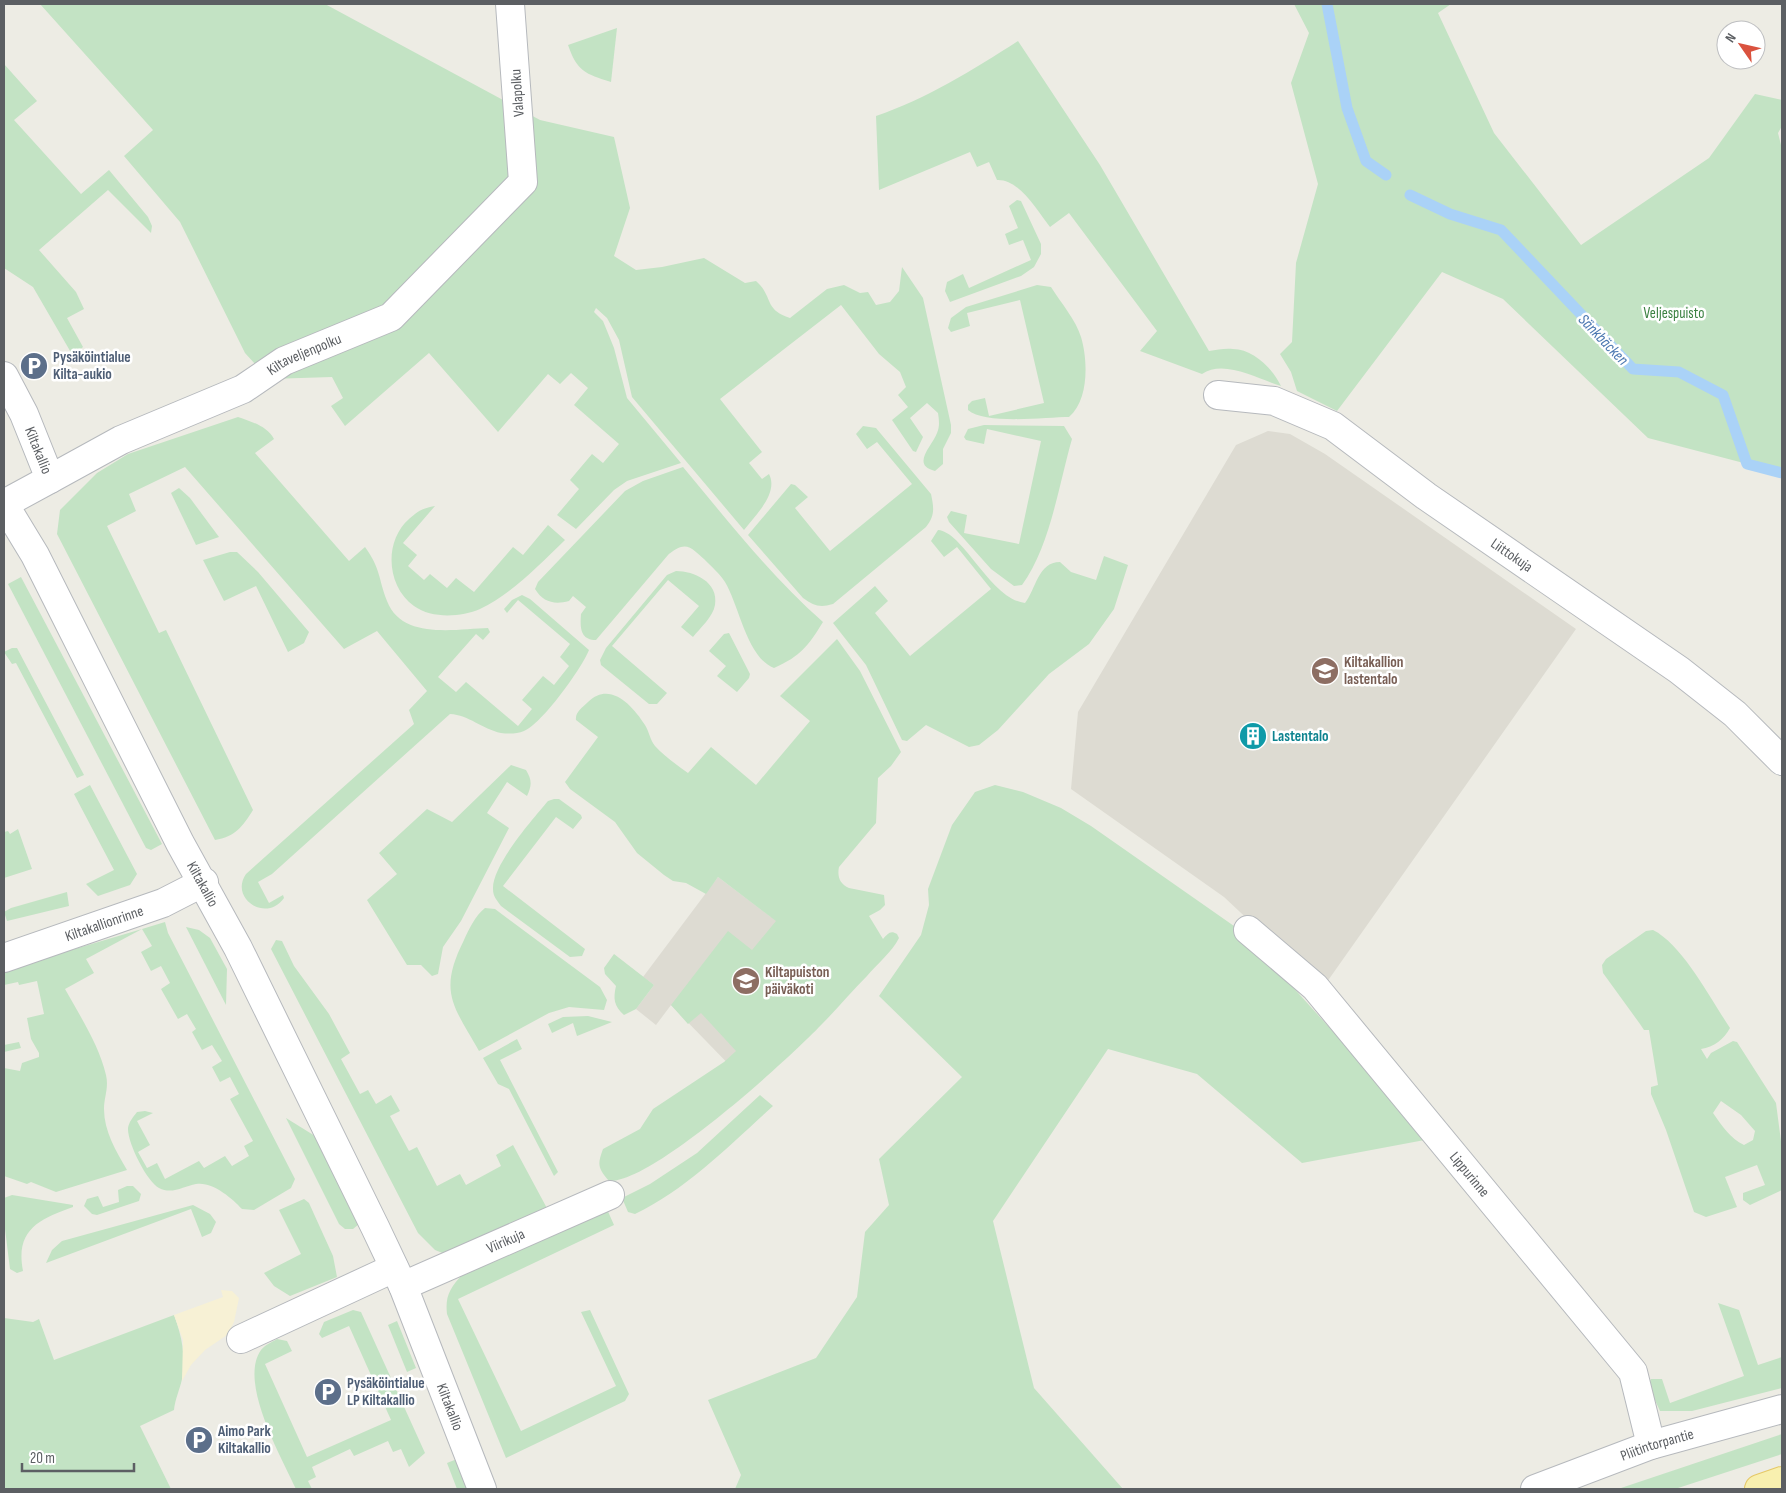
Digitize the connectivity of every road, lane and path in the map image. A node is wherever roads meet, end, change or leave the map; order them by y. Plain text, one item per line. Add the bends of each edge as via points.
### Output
1 (510, 4) edge
2 (523, 182) joint
3 (4, 376) edge
4 (1218, 395) dead end
5 (50, 479) junction
6 (4, 504) edge
7 (1782, 761) edge
8 (204, 882) junction
9 (1248, 930) dead end
10 (4, 958) edge
11 (610, 1195) dead end
12 (399, 1277) junction
13 (241, 1339) dead end
14 (1782, 1409) edge
15 (1651, 1445) junction
16 (1782, 1481) edge
17 (482, 1489) edge
18 (1534, 1489) edge
19 (1759, 1489) edge

1 - 2 street, Valapolku
2 - 5 street, Kiltaveljenpolku via 391,317 284,361 243,389 121,440
3 - 5 street, Kiltakallio via 24,414
4 - 7 street, Liittokuja via 1274,401 1333,426 1426,496 1678,670 1735,714
5 - 6 street, Kiltakallio
6 - 8 street, Kiltakallio via 35,555 180,843
8 - 10 street, Kiltakallionrinne via 163,903
8 - 12 street, Kiltakallio
9 - 15 street, Lippurinne via 1314,987 1633,1372
11 - 12 street, Viirikuja
12 - 13 street
12 - 17 street, Kiltakallio
14 - 15 street, Pliitintorpantie
15 - 18 street, Pliitintorpantie
16 - 19 main road

